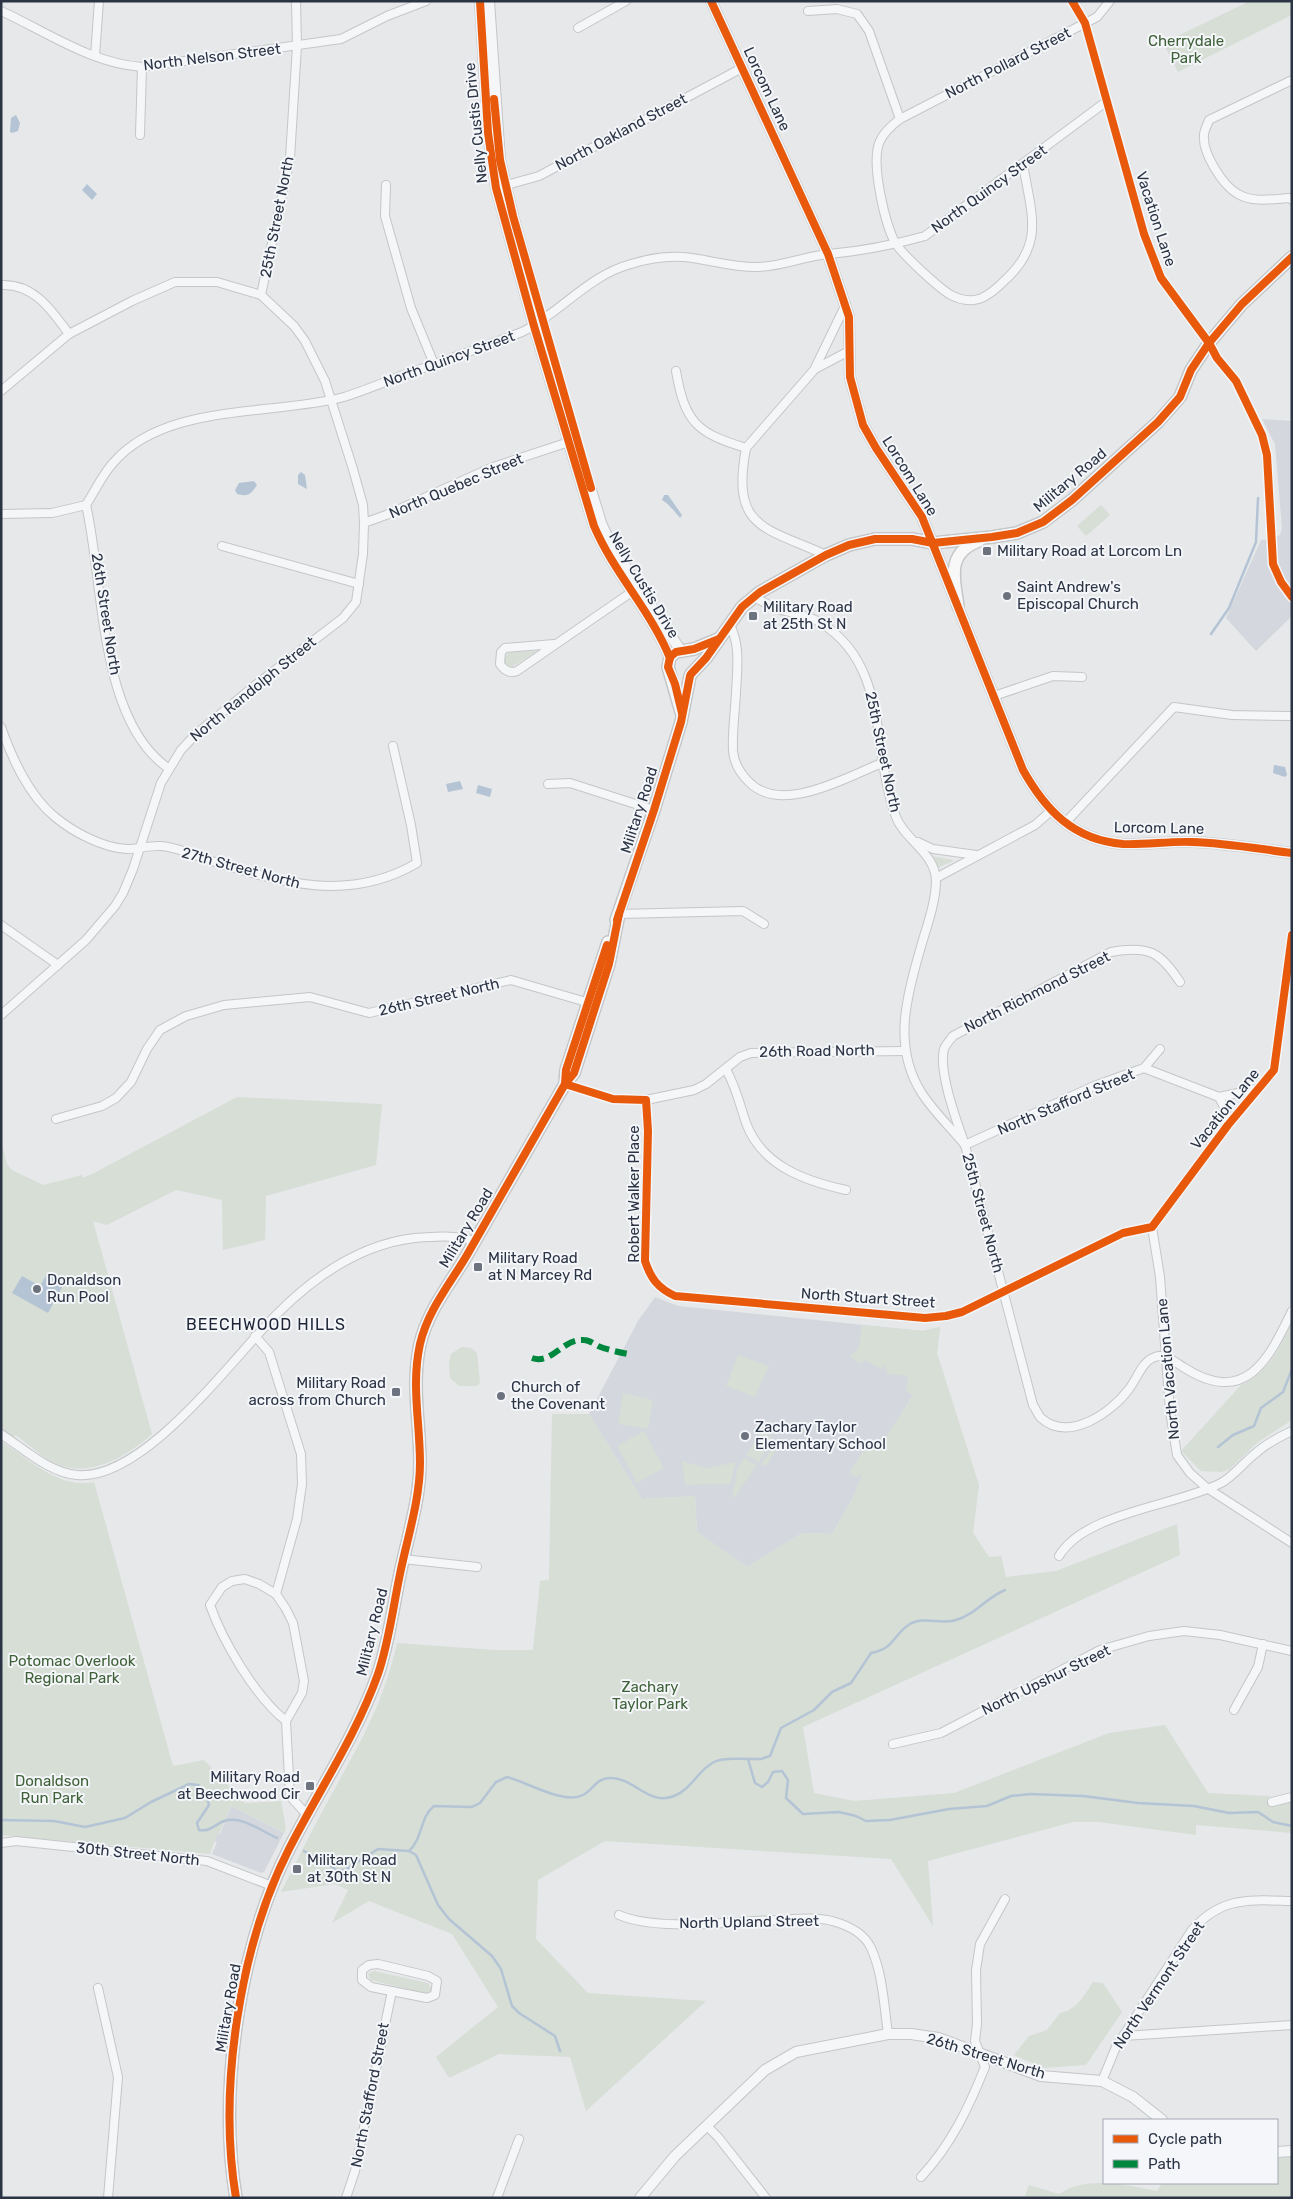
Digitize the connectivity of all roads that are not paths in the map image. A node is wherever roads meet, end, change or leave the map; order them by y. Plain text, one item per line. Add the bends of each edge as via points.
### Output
1 (99, 1) edge
2 (296, 1) edge
3 (426, 1) edge
4 (480, 1) edge
5 (489, 1) edge
6 (626, 1) edge
7 (711, 1) edge
8 (1072, 1) edge
9 (1110, 1) edge
10 (1, 11) edge
11 (808, 11) dead end
12 (1085, 24) junction
13 (578, 28) dead end
14 (297, 46) junction
15 (95, 56) junction
16 (142, 67) junction
17 (742, 68) junction
18 (1292, 80) edge
19 (1107, 101) junction
20 (900, 119) junction
21 (140, 135) dead end
22 (1023, 164) junction
23 (386, 185) dead end
24 (500, 187) junction
25 (1292, 200) edge
26 (896, 244) junction
27 (828, 254) junction
28 (1292, 257) edge
29 (1, 286) edge
30 (261, 295) junction
31 (846, 304) junction
32 (538, 324) junction
33 (69, 334) junction
34 (1209, 343) junction
35 (848, 351) junction
36 (434, 364) junction
37 (814, 370) junction
38 (676, 371) dead end
39 (1, 391) edge
40 (332, 400) junction
41 (572, 441) junction
42 (746, 448) junction
43 (86, 505) junction
44 (1, 514) edge
45 (364, 523) junction
46 (992, 537) junction
47 (933, 543) junction
48 (222, 546) dead end
49 (826, 555) junction
50 (359, 584) junction
51 (635, 590) junction
52 (754, 597) junction
53 (1292, 598) edge
54 (958, 606) junction
55 (729, 623) junction
56 (719, 639) junction
57 (554, 644) junction
58 (682, 652) junction
59 (670, 658) junction
60 (690, 675) junction
61 (672, 676) junction
62 (1082, 677) dead end
63 (994, 696) junction
64 (682, 713) junction
65 (1292, 716) edge
66 (1, 727) edge
67 (392, 746) dead end
68 (882, 763) junction
69 (168, 768) junction
70 (548, 784) dead end
71 (654, 810) junction
72 (1051, 811) junction
73 (1065, 823) junction
74 (917, 842) junction
75 (138, 848) junction
76 (1292, 853) edge
77 (976, 855) junction
78 (936, 878) junction
79 (619, 914) junction
80 (764, 924) dead end
81 (1, 925) edge
82 (1292, 935) edge
83 (58, 965) junction
84 (1180, 982) dead end
85 (592, 1004) junction
86 (1, 1015) edge
87 (1160, 1048) dead end
88 (904, 1051) junction
89 (1144, 1068) junction
90 (726, 1069) junction
91 (565, 1084) junction
92 (1257, 1090) junction
93 (1218, 1096) junction
94 (646, 1100) junction
95 (952, 1105) joint
96 (56, 1119) dead end
97 (1228, 1125) junction
98 (965, 1145) junction
99 (846, 1190) dead end
100 (1152, 1227) junction
101 (474, 1241) junction
102 (656, 1285) joint
103 (1003, 1291) junction
104 (1292, 1311) edge
105 (255, 1336) junction
106 (1166, 1356) junction
107 (1292, 1431) edge
108 (1, 1434) edge
109 (1207, 1488) junction
110 (1292, 1542) edge
111 (1059, 1556) dead end
112 (403, 1559) junction
113 (477, 1567) dead end
114 (276, 1594) junction
115 (1263, 1644) junction
116 (1292, 1651) edge
117 (1234, 1710) dead end
118 (286, 1721) junction
119 (893, 1744) dead end
120 (1292, 1797) edge
121 (1272, 1802) dead end
122 (307, 1815) junction
123 (1, 1842) edge
124 (272, 1886) junction
125 (1006, 1900) dead end
126 (1292, 1901) edge
127 (619, 1915) dead end
128 (98, 1988) dead end
129 (392, 1991) junction
130 (1292, 2025) edge
131 (888, 2034) junction
132 (1124, 2036) junction
133 (981, 2054) junction
134 (1102, 2081) junction
135 (1161, 2119) edge
136 (707, 2126) junction
137 (519, 2139) dead end
138 (1292, 2151) edge
139 (1278, 2152) edge
140 (921, 2177) dead end
141 (108, 2198) edge
142 (236, 2198) edge
143 (346, 2198) edge
144 (497, 2198) edge
145 (640, 2198) edge
146 (766, 2198) edge

1 - 15 street
2 - 14 street, 25th Street North
3 - 14 street, North Nelson Street via 341,39
4 - 24 street, Nelly Custis Drive via 488,133
5 - 24 street, Nelly Custis Drive
6 - 13 street
7 - 17 street, Lorcom Lane
8 - 12 street, Vacation Lane
9 - 12 street, North Pollard Street via 1098,17
10 - 15 street, North Nelson Street
11 - 20 street via 837,9 857,14 869,31
12 - 19 street, Vacation Lane
12 - 20 street, North Pollard Street
14 - 16 street, North Nelson Street
14 - 30 street, 25th Street North via 290,158
15 - 16 street, North Nelson Street via 120,65
16 - 21 street
17 - 24 street, North Oakland Street via 539,176
17 - 27 street, Lorcom Lane
18 - 25 street via 1209,120 1204,135 1208,156 1222,181 1239,195 1260,200
19 - 22 street, North Quincy Street
19 - 34 street, Vacation Lane via 1144,234 1162,278
20 - 26 street, North Pollard Street via 879,142 875,166 881,199
22 - 26 street, North Quincy Street via 925,236
22 - 26 street via 1034,231 1029,252 1010,277 993,291 977,300 965,300 950,294
23 - 36 street via 385,216 410,308
24 - 32 street, Nelly Custis Drive
26 - 27 street, North Quincy Street
27 - 31 street, Lorcom Lane
27 - 32 street, North Quincy Street via 756,267 683,257 631,263 592,283
28 - 34 main road, Military Road via 1242,304
29 - 33 street via 20,288 42,300
30 - 33 street via 217,282 175,282
30 - 40 street, 25th Street North via 305,341
31 - 35 street, Lorcom Lane
31 - 37 street
32 - 36 street, North Quincy Street
32 - 41 street, Nelly Custis Drive
33 - 39 street
34 - 46 main road, Military Road via 1191,370 1180,397 1158,422 1072,500 1043,522
34 - 53 street, Vacation Lane via 1236,381 1262,435 1267,456 1273,564
35 - 37 street
35 - 47 street, Lorcom Lane via 850,377 864,425 922,517
36 - 40 street, North Quincy Street
37 - 42 street
38 - 42 street via 681,400 693,420 715,438
40 - 43 street, North Quincy Street via 205,416 160,431 134,445 113,462
40 - 45 street, 25th Street North via 354,469
41 - 45 street, North Quebec Street via 493,467
41 - 51 street, Nelly Custis Drive via 609,556
42 - 49 street via 741,487 747,509 758,524 777,536
43 - 44 street via 52,513
43 - 69 street, 26th Street North via 96,550 109,659 122,703 141,740
45 - 50 street, 25th Street North via 364,554
46 - 47 main road, Military Road
46 - 54 main road via 969,544 956,560 954,576
47 - 49 main road, Military Road via 912,539 874,539
47 - 54 street, Lorcom Lane
48 - 50 street
49 - 52 main road, Military Road
50 - 69 street, North Randolph Street via 356,602 347,615 196,734
51 - 57 street
51 - 58 street, Nelly Custis Drive
51 - 59 street, Nelly Custis Drive
52 - 55 main road, Military Road
52 - 68 street, 25th Street North via 818,621 843,641 855,656 870,690
54 - 63 street, Lorcom Lane
55 - 56 main road, Military Road
55 - 68 street via 736,636 738,654 733,751 743,776 750,784 774,795 794,796
56 - 58 main road
56 - 60 main road, Military Road
57 - 57 street via 505,648 501,652 500,664 504,670 514,672
58 - 59 main road
58 - 60 main road via 690,662
59 - 61 main road via 668,667
60 - 61 main road via 680,681
60 - 64 main road, Military Road
61 - 64 main road
62 - 63 street via 1052,676
63 - 72 street, Lorcom Lane via 1023,770
64 - 71 main road, Military Road
65 - 73 street via 1232,715 1174,707
66 - 75 street, 27th Street North via 29,786 54,816 82,834 106,844 125,849
67 - 75 street, 27th Street North via 417,863 397,875 359,883 312,886 277,880 162,846
68 - 74 street, 25th Street North via 896,818
69 - 75 street, North Randolph Street
70 - 71 street via 570,783
71 - 79 main road, Military Road
72 - 73 street, Lorcom Lane
72 - 77 street via 1035,825
73 - 76 street, Lorcom Lane via 1092,837 1123,844 1209,843
74 - 77 street via 933,849
74 - 78 street, 25th Street North
75 - 83 street, North Randolph Street via 115,906 86,940
77 - 78 street
78 - 88 street, 25th Street North via 907,992
79 - 80 street via 744,911
79 - 85 main road, Military Road via 609,964
81 - 83 street
82 - 92 street, Vacation Lane via 1274,1070
83 - 86 street, North Randolph Street
84 - 95 street, North Richmond Street via 1157,954 1131,948 1111,952 953,1036 945,1046 943,1058
85 - 91 main road, Military Road via 574,1074
85 - 96 street, 26th Street North via 511,980 369,1013 310,997 224,1005 186,1016 160,1030 146,1049 131,1082 116,1098 102,1106
87 - 89 street, North Stafford Street
88 - 90 street, 26th Road North via 763,1052 740,1057
88 - 98 street, 25th Street North via 922,1093
89 - 93 street
89 - 98 street, North Stafford Street via 1094,1086
90 - 94 street, 26th Road North via 694,1090
90 - 99 street via 738,1091 746,1123 756,1143 771,1160 807,1180
91 - 94 street, 26th Road North via 613,1100
91 - 101 main road, Military Road
92 - 93 street
92 - 97 street, Vacation Lane
93 - 97 street via 1226,1111
94 - 102 street, Robert Walker Place via 645,1261
95 - 98 street, 25th Street North
97 - 100 street, Vacation Lane
98 - 103 street, 25th Street North
100 - 103 street, North Stuart Street via 1123,1233
100 - 106 street, North Vacation Lane via 1160,1277
101 - 105 street via 455,1235 402,1239 351,1257 306,1288
101 - 112 main road, Military Road via 434,1306 421,1341 414,1393 420,1465
102 - 103 street, North Stuart Street via 675,1296 925,1318 962,1312
103 - 106 street, 25th Street North via 1033,1405 1040,1418 1056,1427 1076,1426 1104,1414 1130,1388 1148,1361 1156,1356
104 - 106 street via 1267,1360 1243,1378 1224,1382 1207,1380
105 - 108 street via 164,1434 145,1450 105,1471 78,1475 57,1470
105 - 114 street via 269,1352 301,1454 302,1484 297,1519
106 - 109 street, North Vacation Lane via 1177,1455
107 - 109 street via 1268,1443 1222,1483
109 - 110 street, North Vacation Lane
109 - 111 street via 1182,1499 1119,1515 1089,1530 1066,1546
112 - 113 street
112 - 122 main road, Military Road via 379,1671 348,1744
114 - 118 street via 293,1623 304,1681 302,1694
114 - 118 street via 244,1579 232,1581 222,1588 210,1605 219,1630 242,1667 276,1713
115 - 116 street, North Upshur Street
115 - 117 street via 1258,1667
115 - 119 street, North Upshur Street via 1184,1631 1149,1636 1100,1650 941,1733
118 - 122 street via 290,1796
120 - 121 street
122 - 124 main road, Military Road
123 - 124 street, 30th Street North via 207,1861
124 - 142 main road, Military Road via 257,1927 238,2015 229,2083 229,2134
125 - 133 street via 980,1944 976,1970 975,2041
126 - 132 street, North Vermont Street via 1236,1902 1206,1916 1192,1930
127 - 131 street, North Upland Street via 635,1922 803,1919 831,1921 855,1930 870,1947 880,1974
128 - 141 street via 118,2077
129 - 129 street via 427,1998 435,1995 437,1981 378,1964 362,1970 362,1980 371,1987
129 - 143 street, North Stafford Street via 355,2171
130 - 132 street
131 - 133 street, 26th Street North via 938,2038
131 - 136 street, 26th Street North via 796,2052 756,2077
132 - 134 street, North Vermont Street
133 - 134 street, 26th Street North via 1041,2076
133 - 140 street via 985,2067 968,2106 936,2160
134 - 135 street, 26th Street North via 1132,2097
136 - 145 street, 26th Street North via 675,2156
136 - 146 street
137 - 144 street
138 - 139 street

